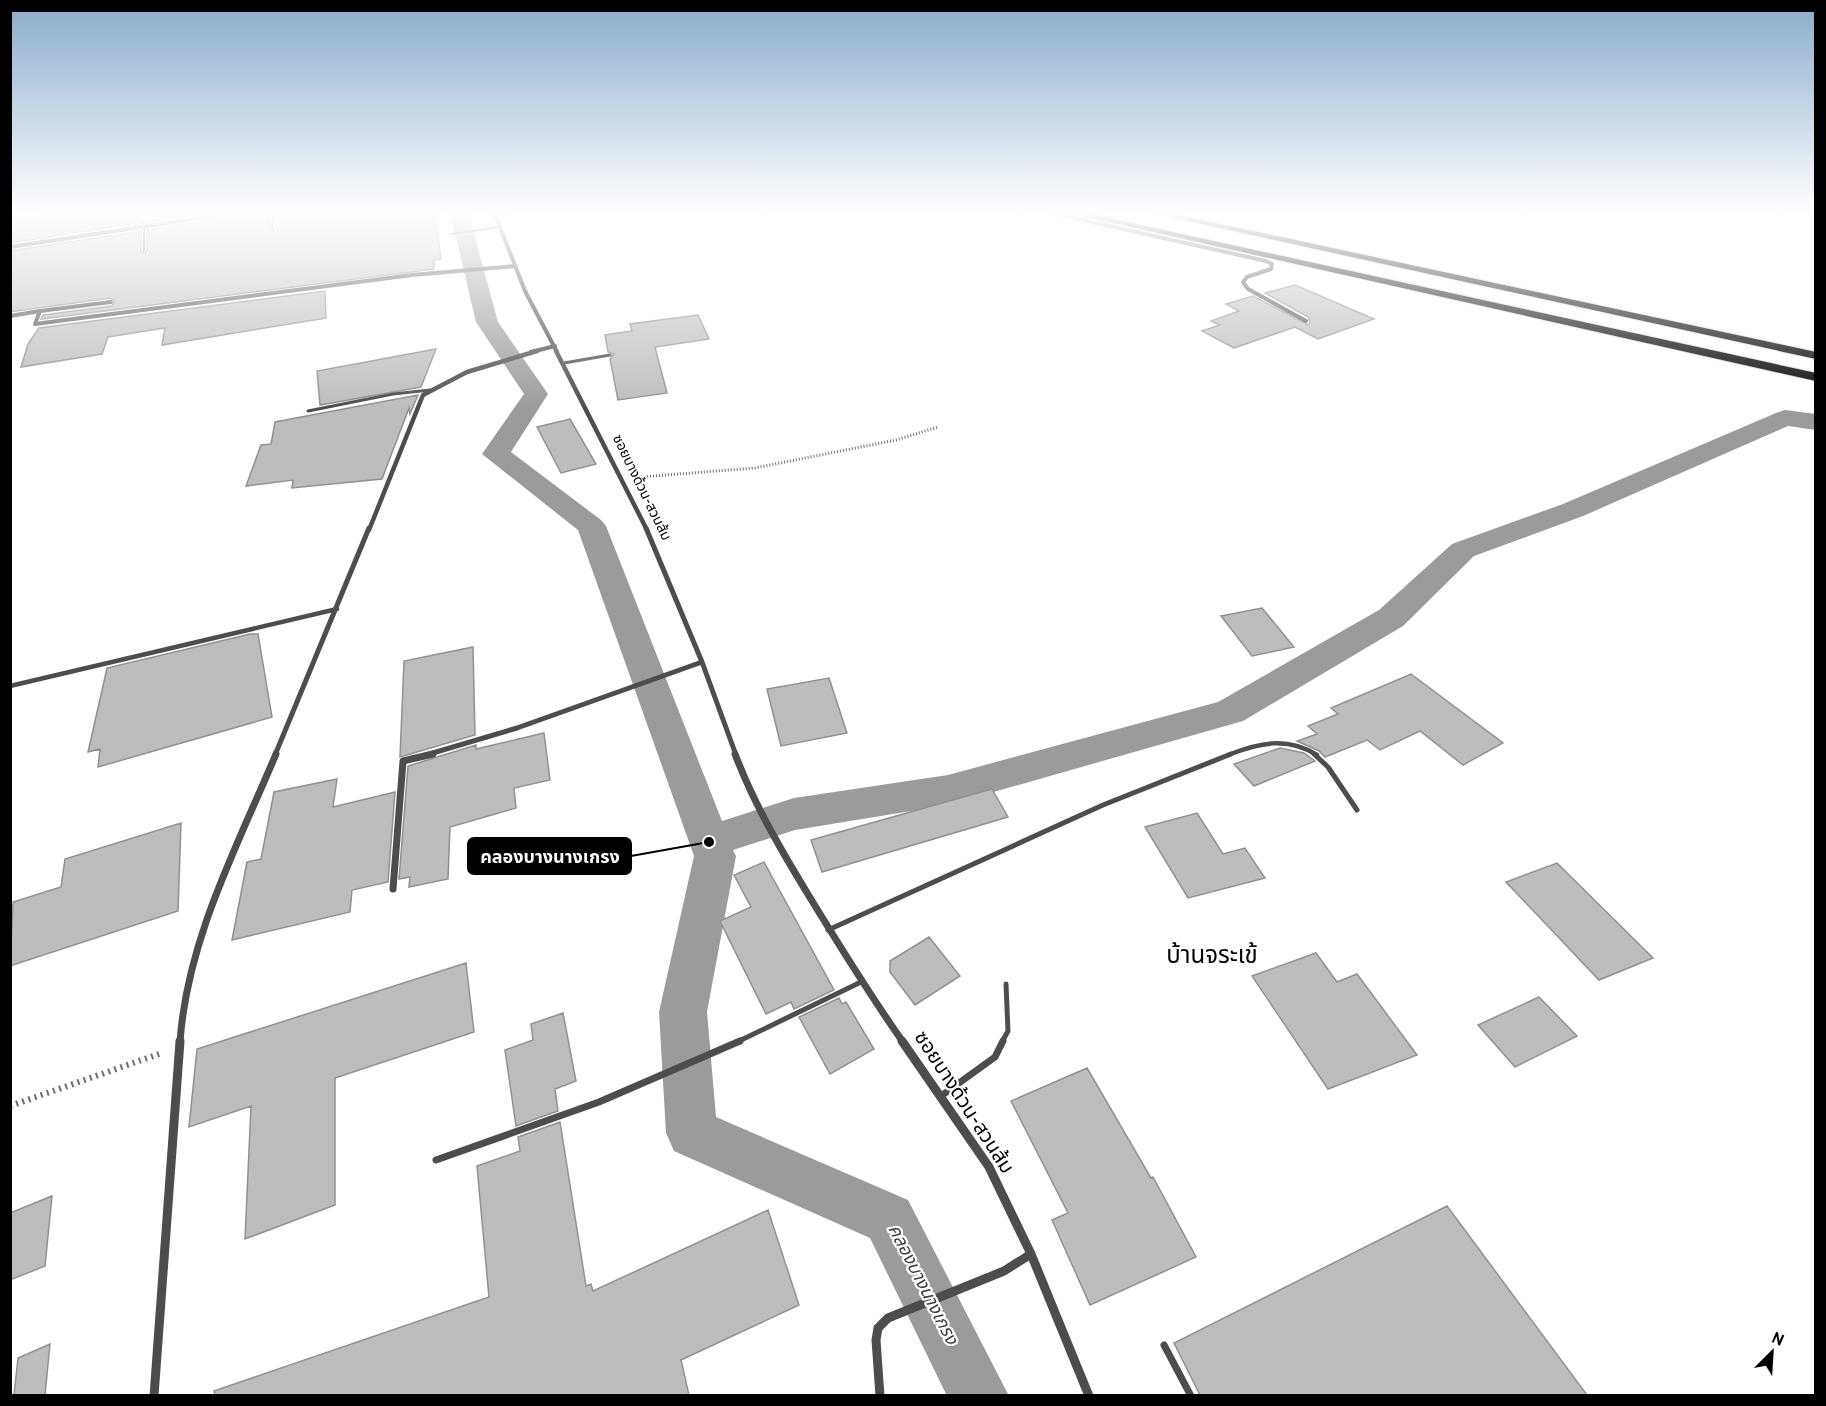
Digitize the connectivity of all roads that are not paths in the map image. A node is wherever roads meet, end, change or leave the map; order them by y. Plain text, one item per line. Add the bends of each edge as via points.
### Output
1 (406, 278) edge
2 (520, 278) edge
3 (1246, 278) edge
4 (1365, 278) edge
5 (1454, 278) edge
6 (111, 302) dead end
7 (40, 311) junction
8 (10, 316) edge
9 (1306, 321) dead end
10 (555, 346) junction
11 (610, 355) dead end
12 (1815, 356) edge
13 (564, 363) junction
14 (1815, 377) edge
15 (430, 390) junction
16 (308, 411) dead end
17 (337, 609) junction
18 (702, 662) junction
19 (10, 686) edge
20 (1357, 810) dead end
21 (393, 889) dead end
22 (828, 930) junction
23 (861, 982) junction
24 (1006, 984) dead end
25 (940, 1096) junction
26 (436, 1160) dead end
27 (1031, 1254) junction
28 (1164, 1346) dead end
29 (154, 1395) edge
30 (880, 1395) edge
31 (1089, 1395) edge
32 (1191, 1395) edge

1 - 7 street via 35,324
2 - 10 street, ซอยบางด้วน-สวนส้ม
3 - 9 street via 1243,282 1248,289
4 - 14 highway
5 - 12 highway
6 - 7 street
7 - 8 street
10 - 13 street, ซอยบางด้วน-สวนส้ม
10 - 15 street
11 - 13 lane
13 - 18 street, ซอยบางด้วน-สวนส้ม via 659,556
15 - 16 lane
15 - 17 street via 423,395
17 - 19 lane
17 - 29 street via 204,924 190,975 179,1046
18 - 21 street via 452,751 403,761
18 - 22 street, ซอยบางด้วน-สวนส้ม via 747,783
20 - 22 lane via 1317,753 1296,743 1256,744 1103,805
22 - 23 street, ซอยบางด้วน-สวนส้ม
23 - 25 street, ซอยบางด้วน-สวนส้ม
23 - 26 lane via 738,1044 493,1143
24 - 25 lane via 1008,1031 995,1057
25 - 27 street, ซอยบางด้วน-สวนส้ม via 989,1167
27 - 30 street via 1004,1271 888,1318 878,1328 876,1340
27 - 31 street, ซอยบางด้วน-สวนส้ม
28 - 32 lane

